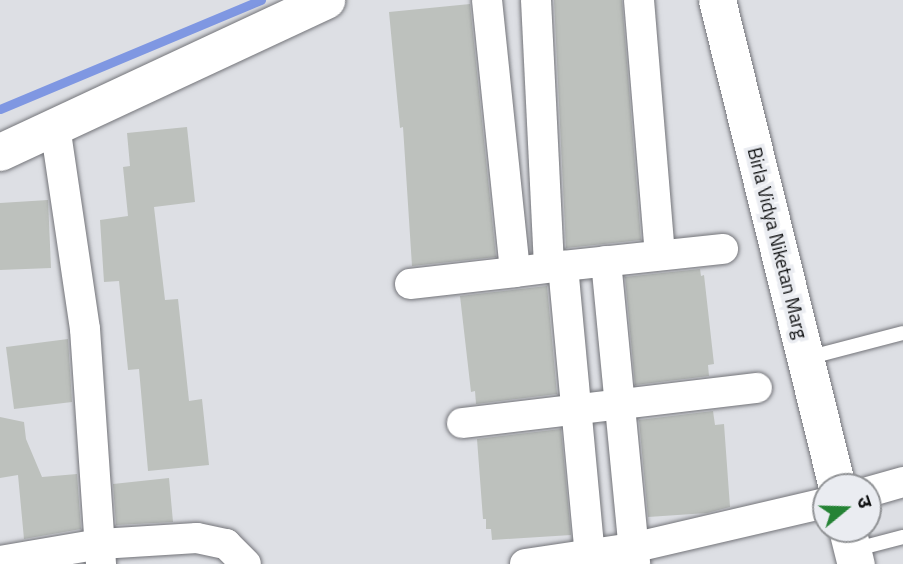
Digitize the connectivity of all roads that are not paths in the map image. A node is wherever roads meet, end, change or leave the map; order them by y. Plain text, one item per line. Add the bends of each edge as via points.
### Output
1 (326, 0) edge
2 (487, 0) edge
3 (536, 0) edge
4 (639, 0) edge
5 (717, 0) edge
6 (55, 126) junction
7 (0, 152) edge
8 (723, 249) dead end
9 (660, 256) junction
10 (606, 261) junction
11 (556, 267) junction
12 (515, 272) junction
13 (410, 284) dead end
14 (903, 333) edge
15 (807, 358) junction
16 (757, 388) dead end
17 (618, 406) junction
18 (577, 411) junction
19 (462, 423) dead end
20 (834, 473) edge
21 (903, 482) edge
22 (882, 488) edge
23 (812, 507) edge
24 (903, 537) edge
25 (852, 548) edge
26 (101, 554) edge
27 (590, 555) junction
28 (633, 556) edge
29 (0, 561) edge
30 (246, 564) edge
31 (526, 564) edge

1 - 6 street
2 - 12 street
3 - 11 street
4 - 9 street
5 - 15 street, Birla Vidya Niketan Marg
6 - 7 street
6 - 26 street via 85,329
8 - 9 street
9 - 10 street
10 - 11 street
10 - 17 street
11 - 12 street
11 - 18 street
12 - 13 street
14 - 15 lane
15 - 20 street, Birla Vidya Niketan Marg
16 - 17 street
17 - 18 street
17 - 28 street
18 - 19 street
18 - 27 street
21 - 22 street
23 - 28 street
24 - 25 lane
26 - 29 street
26 - 30 street via 197,538 226,544
27 - 28 street
27 - 31 street

